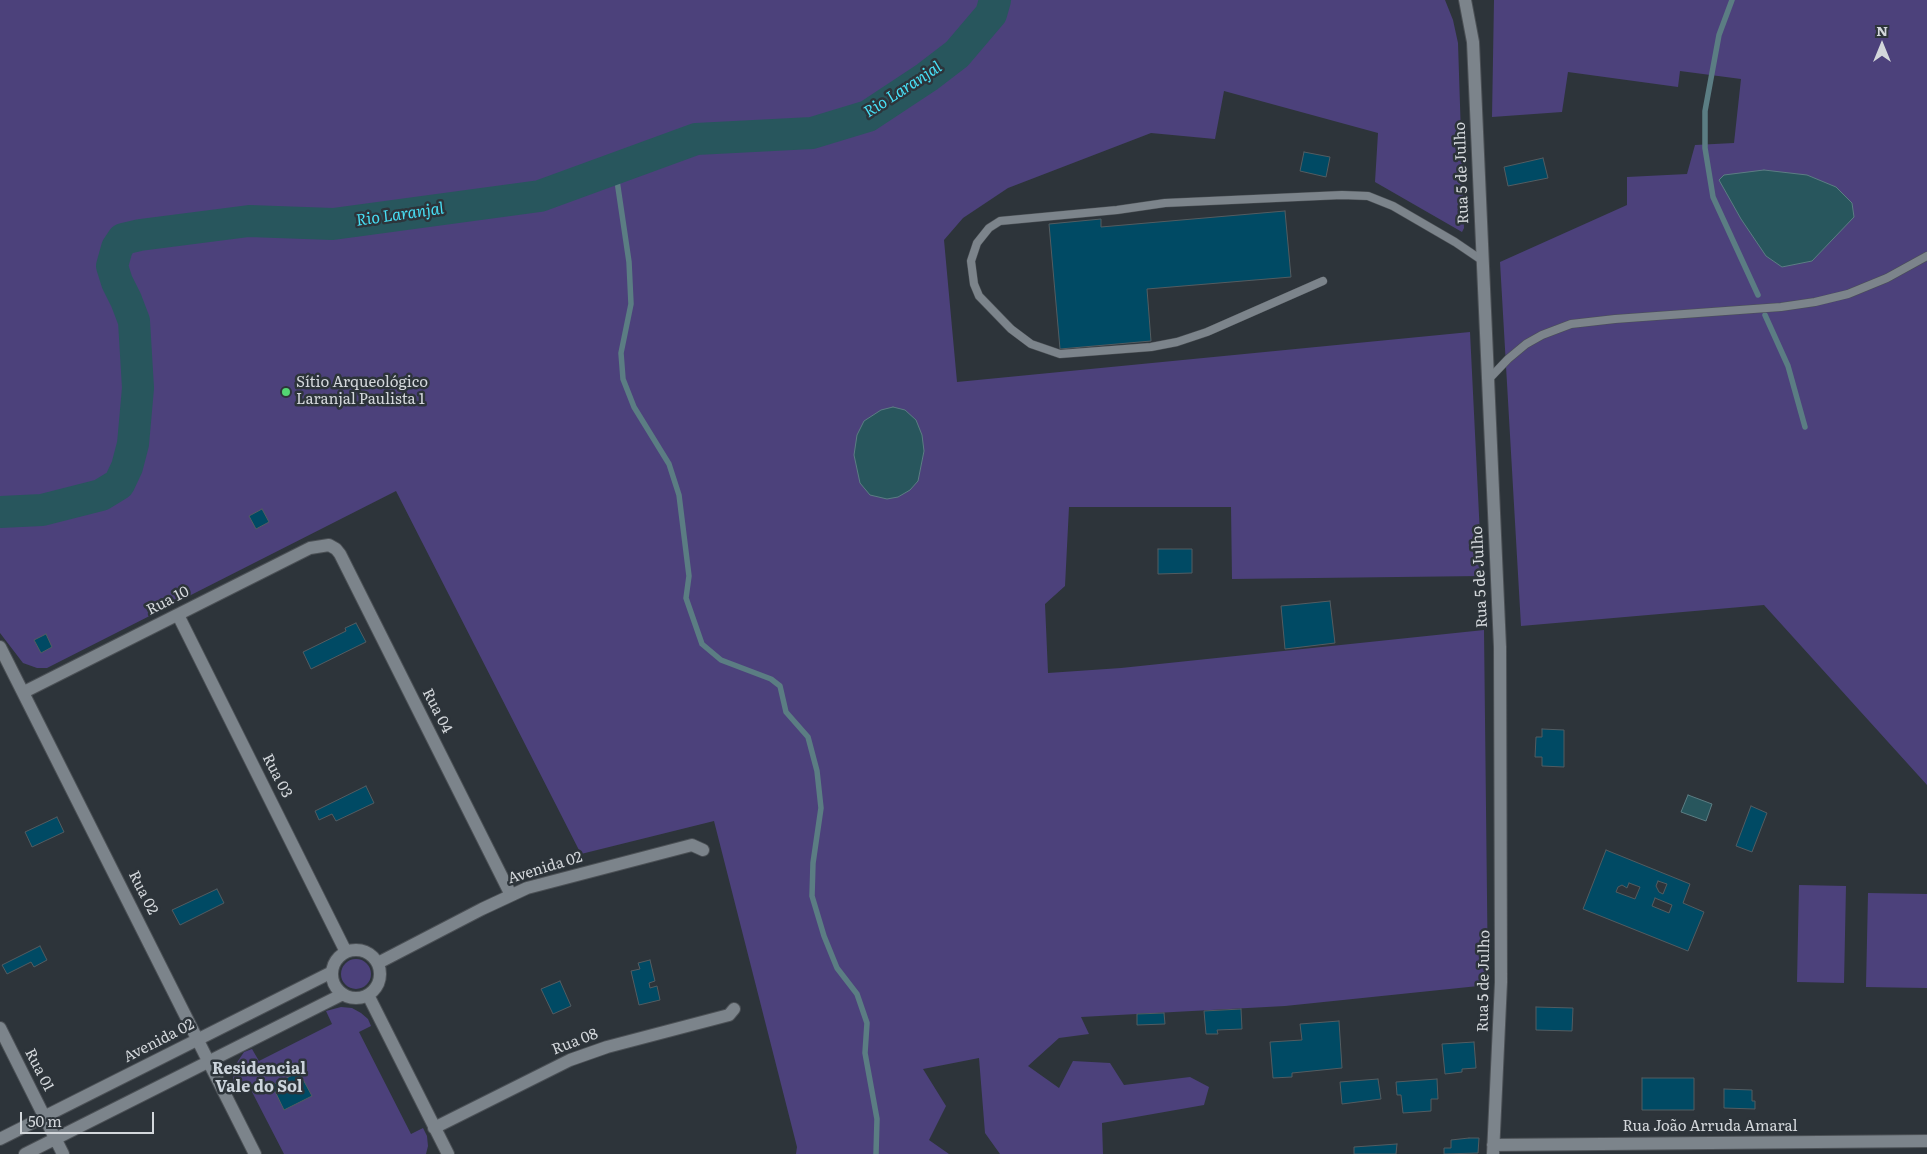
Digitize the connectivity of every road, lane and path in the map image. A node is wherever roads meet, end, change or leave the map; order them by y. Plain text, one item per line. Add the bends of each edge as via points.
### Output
1 (1466, 0) edge
2 (1927, 256) edge
3 (1483, 261) junction
4 (1323, 281) dead end
5 (1488, 380) junction
6 (329, 545) joint
7 (178, 615) junction
8 (0, 647) edge
9 (24, 692) junction
10 (703, 850) dead end
11 (511, 895) junction
12 (346, 952) junction
13 (378, 963) junction
14 (332, 972) junction
15 (343, 994) junction
16 (368, 995) junction
17 (734, 1009) dead end
18 (0, 1028) edge
19 (198, 1040) junction
20 (209, 1061) junction
21 (45, 1117) junction
22 (434, 1128) junction
23 (55, 1138) junction
24 (0, 1139) edge
25 (1927, 1142) edge
26 (1493, 1150) edge
27 (24, 1154) edge
28 (63, 1154) edge
29 (255, 1154) edge
30 (448, 1154) edge

1 - 3 street, Rua 5 de Julho via 1474,42
2 - 5 lane via 1887,278 1848,294 1815,302 1571,324 1526,344
3 - 4 lane via 1392,206 1368,196 1342,195 1165,203 1000,221 989,228 977,243 971,261 979,296 1011,330 1031,344 1060,354 1177,342
3 - 5 street, Rua 5 de Julho
5 - 26 street, Rua 5 de Julho via 1500,647 1501,982
6 - 7 street, Rua 10 via 310,548
6 - 11 street, Rua 04 via 340,554
7 - 9 street, Rua 10
7 - 12 street, Rua 03
8 - 9 street, Rua 02
9 - 19 street, Rua 02
10 - 11 street, Avenida 02 via 692,845 544,883
11 - 13 street, Avenida 02
12 - 13 street via 364,951
12 - 14 street via 336,960
13 - 16 street via 379,981
14 - 15 street via 335,984
14 - 19 street, Avenida 02
15 - 16 street via 355,998
15 - 20 street
16 - 22 street
17 - 22 street, Rua 08 via 729,1015 570,1060
18 - 21 street, Rua 01
19 - 20 street, Rua 02
19 - 21 street, Avenida 02
20 - 23 street
20 - 29 street, Rua 02
21 - 23 street, Rua 01
21 - 24 street, Avenida 02
22 - 30 street
23 - 27 street
23 - 28 street, Rua 01
25 - 26 street, Rua João Arruda Amaral

